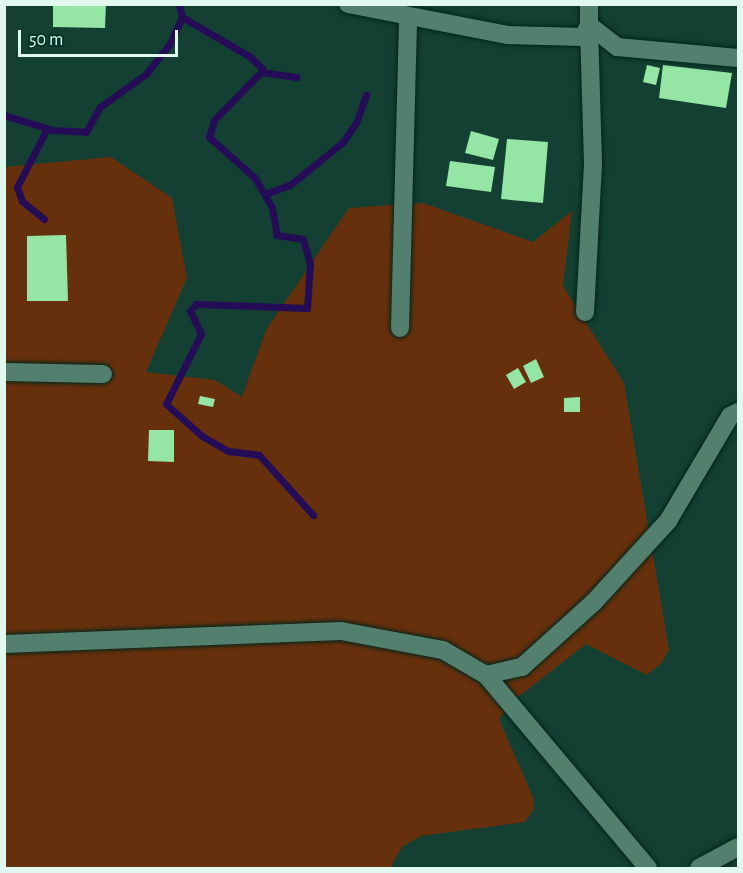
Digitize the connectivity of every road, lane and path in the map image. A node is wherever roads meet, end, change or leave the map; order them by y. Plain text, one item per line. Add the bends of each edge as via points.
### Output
1 (348, 4) edge
2 (589, 4) edge
3 (408, 16) junction
4 (589, 25) junction
5 (738, 58) edge
6 (585, 312) dead end
7 (400, 328) dead end
8 (4, 372) edge
9 (103, 374) dead end
10 (738, 412) edge
11 (4, 644) edge
12 (486, 675) junction
13 (738, 847) edge
14 (648, 868) edge
15 (699, 868) edge

1 - 3 street
2 - 4 street
3 - 4 street via 507,34 582,37
3 - 7 street
4 - 5 street via 616,47
4 - 6 street via 593,163
8 - 9 street
10 - 12 street via 730,417 668,521 594,602 522,667
11 - 12 street via 341,631 443,650
12 - 14 street
13 - 15 street

